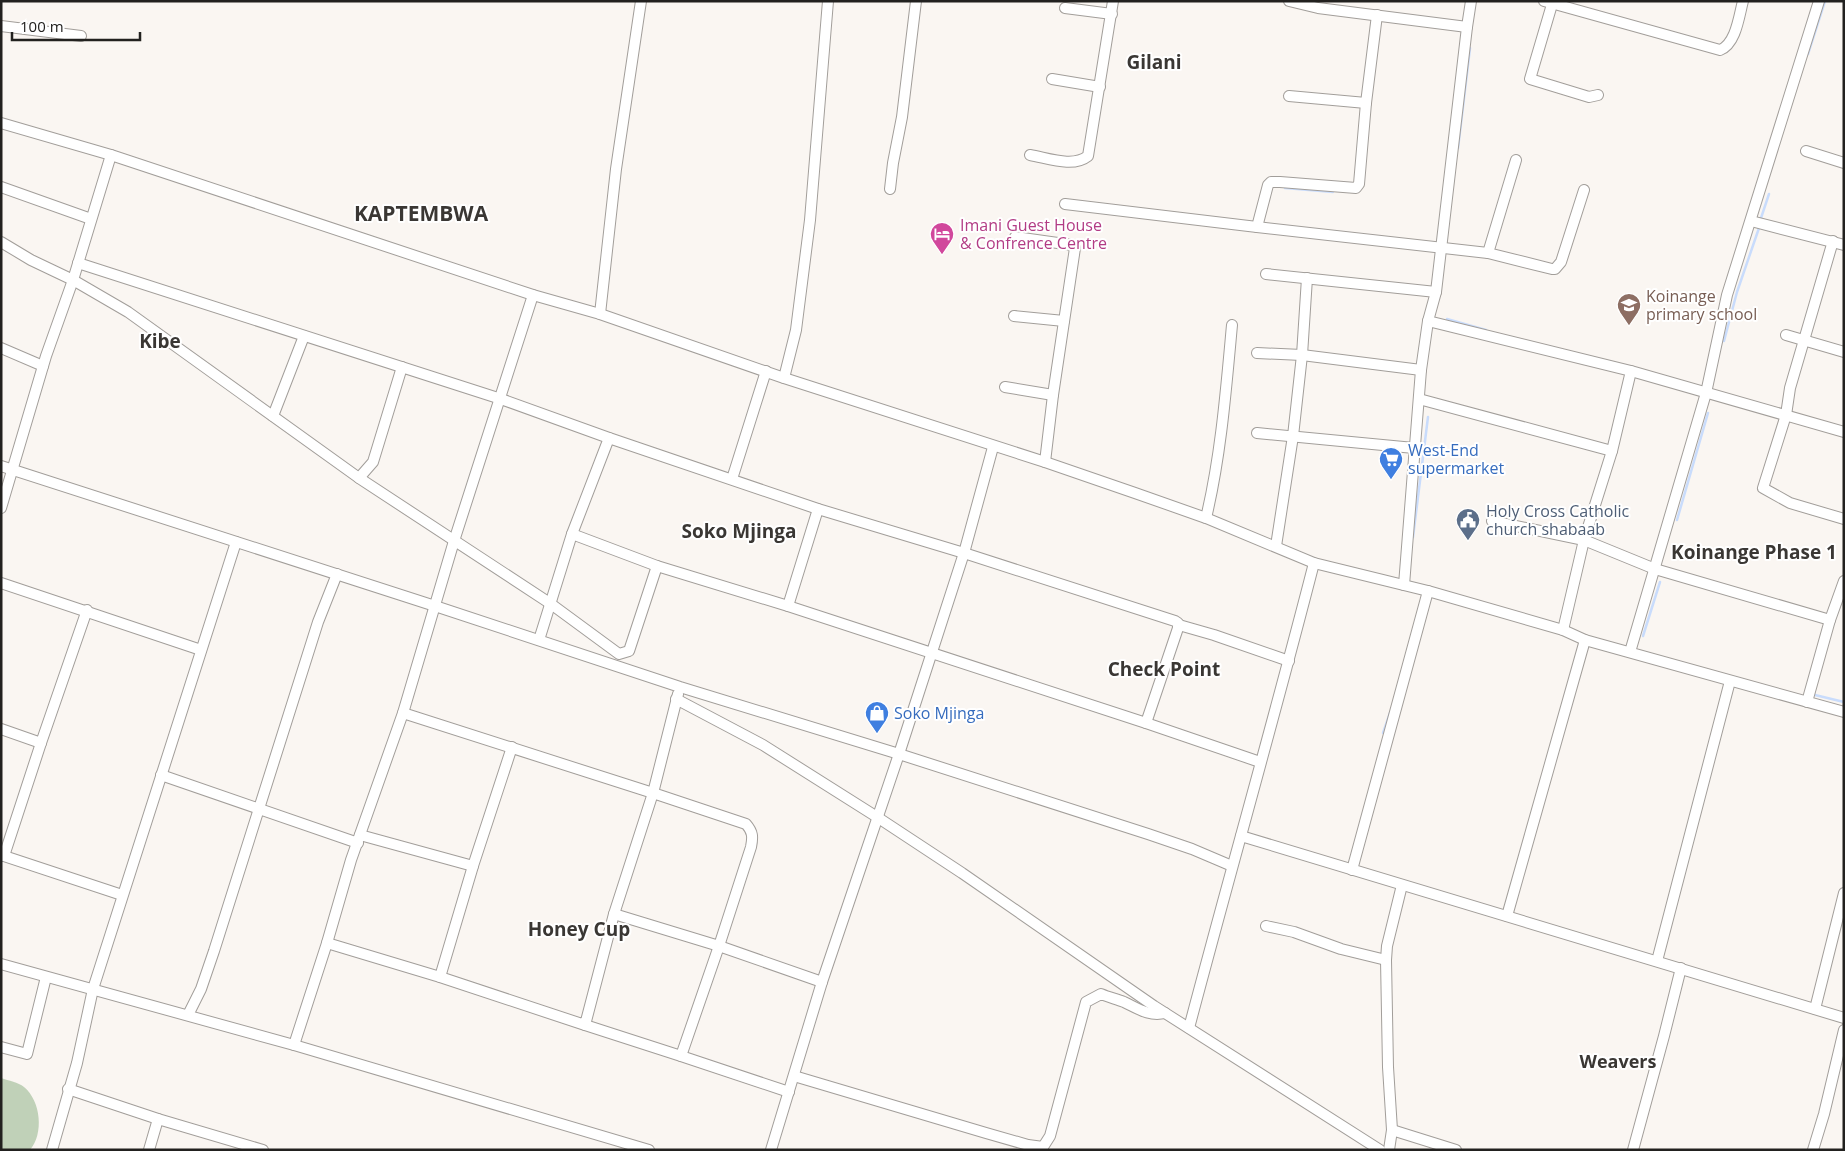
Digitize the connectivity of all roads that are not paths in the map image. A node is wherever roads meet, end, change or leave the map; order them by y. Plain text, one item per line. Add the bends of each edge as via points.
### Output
1 (641, 1) edge
2 (828, 1) edge
3 (916, 1) edge
4 (1113, 1) edge
5 (1289, 1) edge
6 (1471, 1) edge
7 (1743, 1) edge
8 (1819, 1) edge
9 (1550, 2) edge
10 (1065, 8) dead end
11 (1112, 14) junction
12 (1377, 15) junction
13 (1, 26) edge
14 (1467, 27) junction
15 (81, 36) dead end
16 (1052, 79) dead end
17 (1100, 87) junction
18 (1598, 94) dead end
19 (1289, 96) dead end
20 (1366, 103) junction
21 (1, 123) edge
22 (1806, 151) dead end
23 (1030, 155) dead end
24 (111, 156) junction
25 (1516, 160) dead end
26 (1844, 163) edge
27 (1, 187) edge
28 (890, 189) dead end
29 (1584, 190) dead end
30 (1065, 204) dead end
31 (91, 219) junction
32 (1751, 221) junction
33 (1257, 227) junction
34 (1015, 238) dead end
35 (1833, 241) junction
36 (1, 242) edge
37 (1844, 245) edge
38 (1440, 247) junction
39 (1488, 253) junction
40 (78, 262) junction
41 (1266, 274) dead end
42 (1307, 278) junction
43 (73, 280) junction
44 (1436, 292) junction
45 (533, 294) junction
46 (600, 314) junction
47 (1014, 316) dead end
48 (1064, 321) junction
49 (1428, 321) junction
50 (1232, 325) dead end
51 (1786, 335) dead end
52 (304, 336) junction
53 (1804, 341) junction
54 (1, 348) edge
55 (1844, 352) edge
56 (1257, 353) dead end
57 (1302, 355) junction
58 (43, 366) junction
59 (402, 367) junction
60 (1422, 370) junction
61 (766, 371) junction
62 (1631, 371) junction
63 (784, 378) junction
64 (1005, 387) dead end
65 (1706, 393) junction
66 (1053, 395) junction
67 (501, 399) junction
68 (1419, 399) junction
69 (1786, 415) junction
70 (273, 416) junction
71 (1844, 432) edge
72 (1257, 433) dead end
73 (1293, 436) junction
74 (609, 438) junction
75 (993, 446) junction
76 (1414, 448) junction
77 (1612, 451) junction
78 (1045, 462) junction
79 (1, 466) edge
80 (13, 470) junction
81 (359, 478) junction
82 (732, 479) junction
83 (1, 508) edge
84 (818, 509) junction
85 (1206, 518) junction
86 (1844, 518) edge
87 (1492, 521) dead end
88 (572, 534) junction
89 (1584, 540) junction
90 (454, 541) junction
91 (236, 542) junction
92 (1276, 546) junction
93 (964, 553) junction
94 (1314, 563) junction
95 (657, 566) junction
96 (1655, 569) junction
97 (337, 574) junction
98 (1844, 581) edge
99 (1, 583) edge
100 (1404, 585) junction
101 (1428, 591) junction
102 (551, 604) junction
103 (435, 606) junction
104 (788, 606) junction
105 (87, 610) junction
106 (1830, 620) junction
107 (1179, 625) junction
108 (1563, 630) junction
109 (539, 640) junction
110 (1585, 640) junction
111 (201, 650) junction
112 (1630, 652) junction
113 (930, 654) junction
114 (1289, 660) junction
115 (1730, 681) junction
116 (680, 687) junction
117 (676, 699) junction
118 (1807, 702) junction
119 (1844, 712) edge
120 (403, 713) junction
121 (1146, 723) junction
122 (1, 729) edge
123 (41, 743) junction
124 (512, 747) junction
125 (899, 754) junction
126 (1260, 762) junction
127 (161, 775) junction
128 (653, 793) junction
129 (260, 809) junction
130 (877, 817) junction
131 (1241, 836) junction
132 (359, 839) junction
133 (3, 856) edge
134 (473, 866) junction
135 (1232, 866) junction
136 (1352, 870) junction
137 (1402, 885) junction
138 (1844, 894) edge
139 (122, 895) junction
140 (614, 914) junction
141 (1507, 916) junction
142 (1266, 926) dead end
143 (327, 943) junction
144 (719, 946) junction
145 (1386, 960) junction
146 (1657, 961) junction
147 (1, 964) edge
148 (1681, 968) junction
149 (46, 976) junction
150 (440, 977) junction
151 (822, 982) junction
152 (93, 989) junction
153 (1815, 1009) junction
154 (1165, 1013) junction
155 (188, 1015) junction
156 (1844, 1018) edge
157 (585, 1025) junction
158 (1189, 1028) junction
159 (1844, 1030) edge
160 (294, 1045) junction
161 (1, 1048) edge
162 (681, 1056) junction
163 (794, 1076) junction
164 (68, 1089) junction
165 (789, 1092) junction
166 (158, 1119) junction
167 (1392, 1130) junction
168 (1028, 1147) edge
169 (52, 1150) edge
170 (149, 1150) edge
171 (264, 1150) edge
172 (649, 1150) edge
173 (771, 1150) edge
174 (1380, 1150) edge
175 (1389, 1150) edge
176 (1456, 1150) edge
177 (1633, 1150) edge
178 (1813, 1150) edge

1 - 46 street via 616,169
2 - 63 street via 810,220 796,330
3 - 28 street
4 - 11 street
5 - 12 street
6 - 14 street
7 - 9 street via 1732,38 1726,48 1720,50
8 - 32 street
9 - 18 street via 1530,79 1589,97
10 - 11 street
11 - 17 street
12 - 14 street
12 - 20 street
13 - 15 street
14 - 38 street
16 - 17 street
17 - 23 street via 1088,156 1082,161 1072,162
19 - 20 street
20 - 33 street via 1359,184 1356,188 1272,182 1268,185
21 - 24 street
22 - 26 street
24 - 31 street
24 - 45 street
25 - 39 street
27 - 31 street
29 - 39 street via 1561,262 1555,269
30 - 33 street
31 - 40 street
32 - 35 street
32 - 65 street via 1727,295
33 - 38 street
34 - 48 street via 1075,248
35 - 37 street
35 - 53 street
36 - 43 street
38 - 39 street
38 - 44 street
40 - 43 street
40 - 52 street
41 - 42 street
42 - 44 street
42 - 57 street
43 - 58 street
43 - 70 street via 128,312
44 - 49 street
45 - 46 street
45 - 67 street
46 - 61 street
47 - 48 street
48 - 66 street
49 - 60 street
49 - 62 street
50 - 85 street via 1220,442
51 - 53 street
52 - 59 street
52 - 70 street
53 - 55 street
53 - 69 street
54 - 58 street
56 - 57 street
57 - 60 street
57 - 73 street
58 - 80 street
59 - 67 street
59 - 81 street via 373,462
60 - 68 street
61 - 63 street
61 - 82 street
62 - 65 street
62 - 77 street
63 - 75 street
64 - 66 street
65 - 69 street
65 - 96 street
66 - 78 street
67 - 74 street
67 - 90 street
68 - 76 street
68 - 77 street
69 - 71 street
69 - 86 street via 1763,488 1790,503
70 - 81 street
72 - 73 street
73 - 76 street
73 - 92 street
74 - 82 street
74 - 88 street
75 - 78 street
75 - 93 street
76 - 100 street
77 - 89 street
78 - 85 street
79 - 80 street
80 - 83 street
80 - 91 street
81 - 90 street
82 - 84 street
84 - 93 street
84 - 104 street
85 - 92 street
87 - 89 street
88 - 95 street
88 - 102 street
89 - 96 street
89 - 108 street
90 - 102 street
90 - 103 street
91 - 97 street
91 - 111 street
92 - 94 street
93 - 107 street via 1175,621
93 - 113 street
94 - 100 street
94 - 114 street
95 - 102 street via 629,652 619,654
95 - 104 street
96 - 106 street
96 - 112 street
97 - 103 street
97 - 129 street via 318,622
98 - 106 street
99 - 105 street
100 - 101 street
101 - 108 street
101 - 136 street
102 - 109 street
103 - 109 street
103 - 120 street
104 - 113 street
105 - 111 street
105 - 123 street
106 - 118 street
107 - 114 street
107 - 121 street
108 - 110 street
109 - 116 street
110 - 112 street
110 - 141 street
111 - 127 street
112 - 115 street
113 - 121 street
113 - 125 street
114 - 126 street
115 - 118 street
115 - 146 street
116 - 117 street
116 - 125 street
117 - 128 street
117 - 130 street via 762,745
118 - 119 street
120 - 124 street
120 - 132 street
121 - 126 street
122 - 123 street
123 - 133 street
124 - 128 street
124 - 134 street
125 - 130 street
125 - 135 street
126 - 131 street
127 - 129 street
127 - 139 street
128 - 140 street
128 - 144 street via 738,820 751,830 751,848
129 - 132 street
129 - 155 street via 201,989
130 - 151 street
130 - 154 street
131 - 135 street
131 - 136 street
132 - 134 street
132 - 143 street
133 - 139 street
134 - 150 street
135 - 158 street
136 - 137 street
137 - 141 street
137 - 145 street
138 - 153 street
139 - 152 street
140 - 144 street
140 - 157 street
141 - 146 street
142 - 145 street
143 - 150 street
143 - 160 street
144 - 151 street
144 - 162 street
145 - 167 street
146 - 148 street
147 - 149 street
148 - 153 street
148 - 177 street
149 - 152 street
149 - 161 street via 27,1054
150 - 157 street
151 - 163 street
152 - 155 street
152 - 164 street
153 - 156 street
154 - 158 street
154 - 168 street via 1145,1012 1101,994 1086,1002 1050,1136 1043,1147
155 - 160 street
157 - 162 street
158 - 174 street
159 - 178 street
160 - 172 street
162 - 165 street
163 - 165 street
163 - 168 street
164 - 166 street
164 - 169 street
165 - 173 street
166 - 170 street
166 - 171 street
167 - 175 street
167 - 176 street

